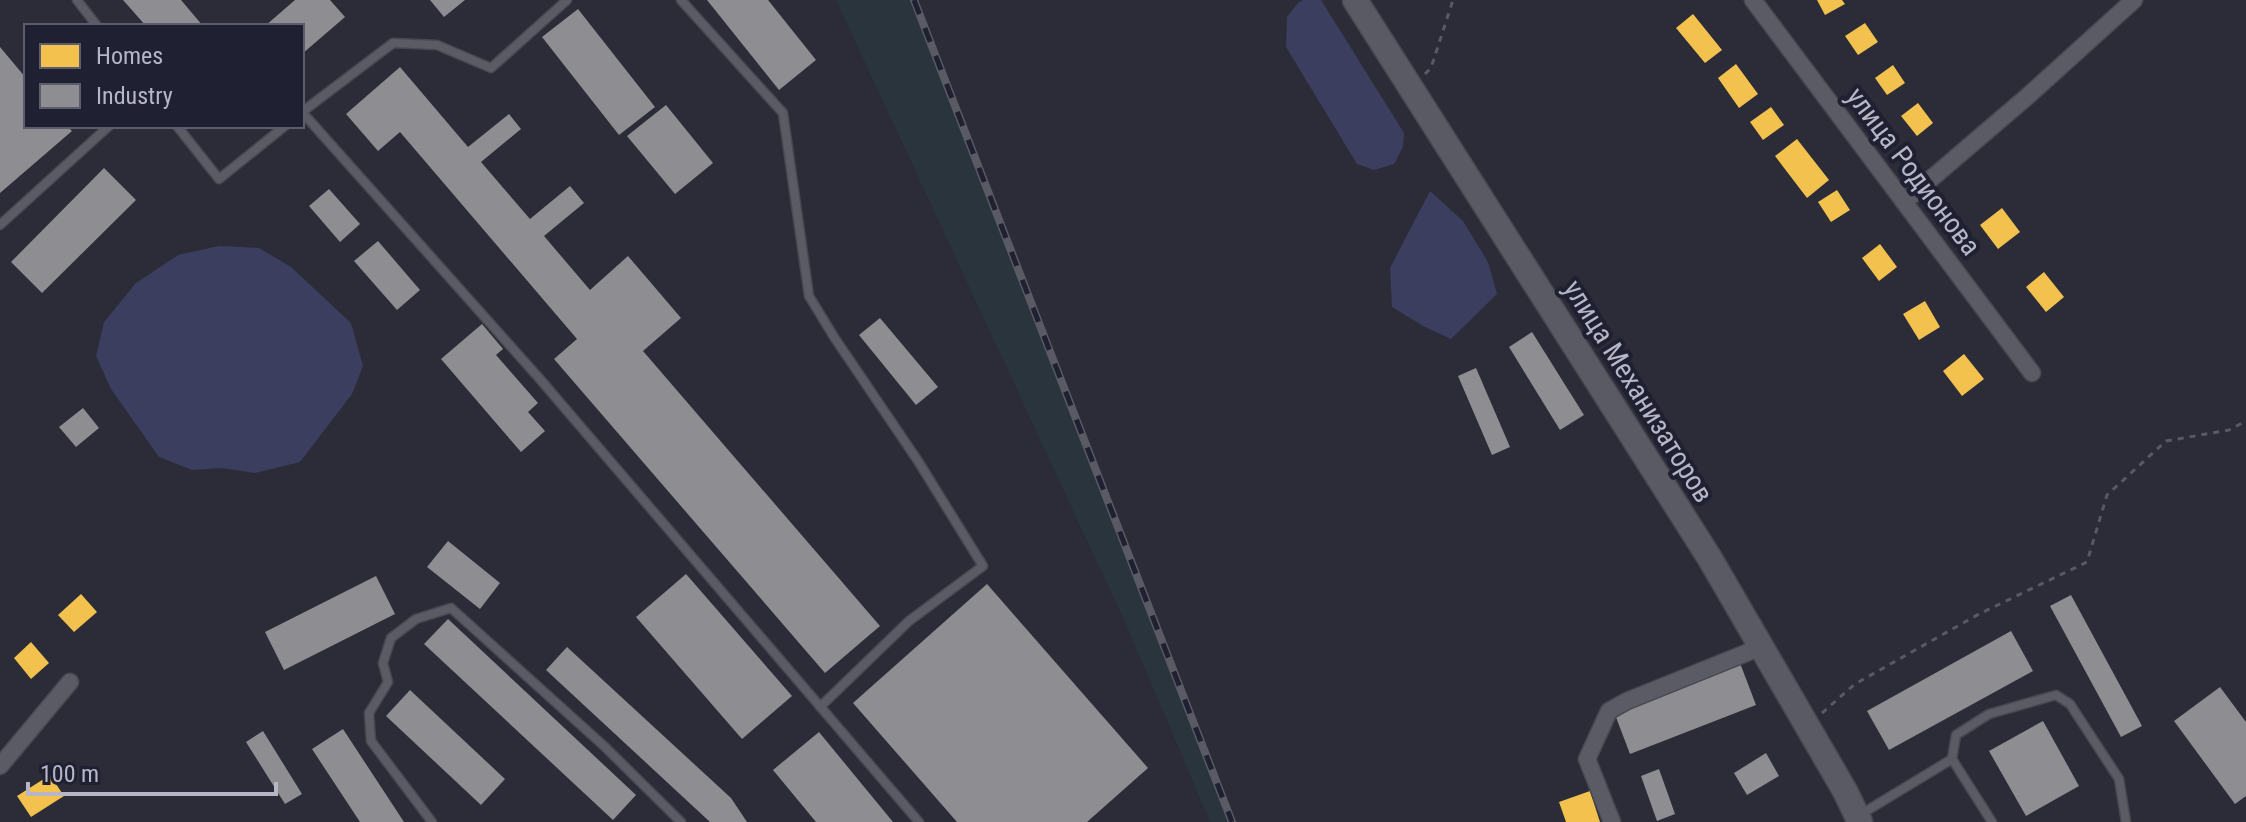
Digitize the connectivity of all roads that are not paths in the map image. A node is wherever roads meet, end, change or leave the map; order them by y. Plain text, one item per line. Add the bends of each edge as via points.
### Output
1 (77, 0) edge
2 (567, 0) edge
3 (681, 0) edge
4 (1355, 0) edge
5 (1753, 0) edge
6 (2134, 0) edge
7 (95, 24) edge
8 (304, 110) edge
9 (304, 114) edge
10 (107, 128) edge
11 (179, 128) edge
12 (283, 128) edge
13 (1904, 202) junction
14 (0, 225) edge
15 (2032, 373) dead end
16 (1761, 647) junction
17 (70, 682) dead end
18 (820, 707) junction
19 (1952, 759) junction
20 (0, 766) edge
21 (1859, 819) edge
22 (432, 822) edge
23 (681, 822) edge
24 (919, 822) edge
25 (1612, 822) edge
26 (1992, 822) edge
27 (2126, 822) edge

1 - 7 lane
2 - 8 lane via 491,68 437,45 393,43
3 - 18 lane via 783,113 809,296 983,566 909,621
4 - 16 street, улица Механизаторов
5 - 13 street, улица Родионова
6 - 13 street
9 - 18 lane via 550,389
10 - 14 lane
11 - 12 lane via 219,179
13 - 15 street, улица Родионова
16 - 21 street, улица Механизаторов
16 - 25 street via 1609,711 1587,759
17 - 20 street
18 - 24 lane
19 - 21 lane
19 - 26 lane
19 - 27 lane via 1956,735 1989,714 2056,695 2070,704 2119,779
22 - 23 lane via 371,741 369,713 388,682 383,663 391,638 416,619 451,608

